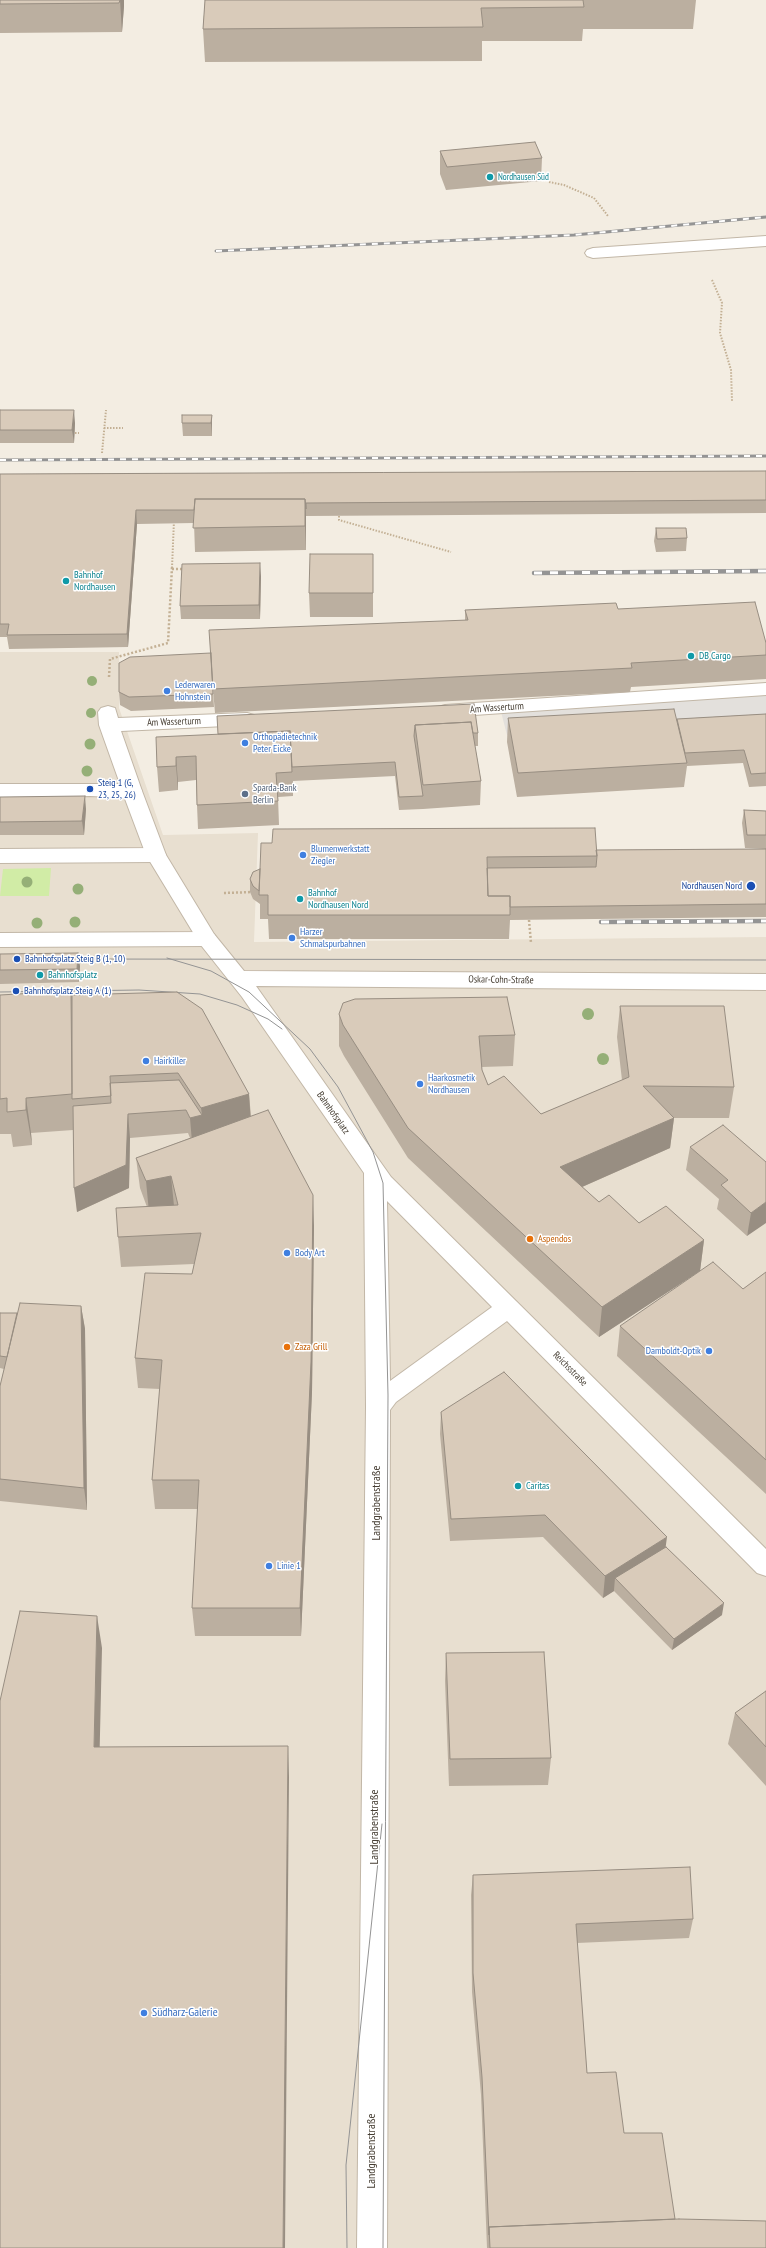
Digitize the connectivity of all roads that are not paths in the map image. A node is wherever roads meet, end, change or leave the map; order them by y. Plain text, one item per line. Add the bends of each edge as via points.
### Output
1 (766, 241) edge
2 (593, 254) dead end
3 (766, 689) edge
4 (425, 712) edge
5 (108, 717) joint
6 (267, 718) edge
7 (0, 791) edge
8 (132, 791) junction
9 (156, 855) junction
10 (0, 856) edge
11 (207, 939) junction
12 (0, 940) edge
13 (237, 978) junction
14 (766, 982) edge
15 (374, 1172) junction
16 (508, 1308) junction
17 (378, 1407) junction
18 (766, 1565) edge
19 (372, 2248) edge

1 - 2 street
3 - 4 street, Am Wasserturm
5 - 6 street, Am Wasserturm
5 - 8 street, Bahnhofsplatz
7 - 8 street
8 - 9 street, Bahnhofsplatz
9 - 10 street
9 - 11 street, Bahnhofsplatz
11 - 12 street
11 - 13 street, Bahnhofsplatz
13 - 14 street, Oskar-Cohn-Straße
13 - 15 street, Bahnhofsplatz
15 - 16 street, Reichsstraße
15 - 17 street, Landgrabenstraße
16 - 17 street via 388,1395
16 - 18 street, Reichsstraße
17 - 19 street, Landgrabenstraße

